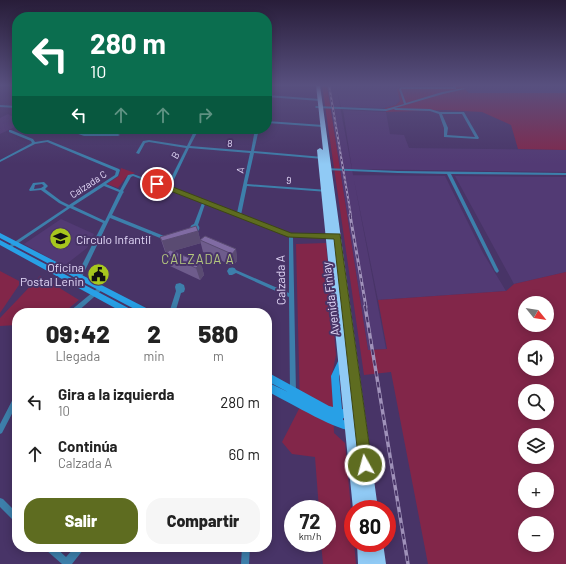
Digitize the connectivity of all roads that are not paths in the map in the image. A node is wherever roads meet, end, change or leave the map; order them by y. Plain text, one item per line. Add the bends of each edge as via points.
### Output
1 (319, 111) edge
2 (434, 111) edge
3 (440, 113) junction
4 (272, 122) edge
5 (321, 126) junction
6 (17, 134) edge
7 (81, 134) edge
8 (195, 134) edge
9 (256, 134) edge
10 (118, 135) dead end
11 (34, 143) junction
12 (188, 148) junction
13 (138, 153) dead end
14 (251, 153) junction
15 (324, 158) junction
16 (0, 161) edge
17 (325, 169) junction
18 (449, 173) junction
19 (566, 174) edge
20 (104, 184) junction
21 (245, 185) junction
22 (168, 188) junction
23 (42, 189) dead end
24 (328, 191) junction
25 (122, 192) junction
26 (204, 202) junction
27 (70, 206) junction
28 (239, 215) junction
29 (109, 216) junction
30 (106, 223) junction
31 (196, 226) edge
32 (0, 234) edge
33 (291, 235) junction
34 (333, 236) junction
35 (162, 237) edge
36 (0, 242) edge
37 (16, 243) junction
38 (9, 248) junction
39 (497, 271) dead end
40 (235, 272) dead end
41 (79, 276) junction
42 (76, 283) junction
43 (101, 288) junction
44 (179, 290) dead end
45 (95, 294) junction
46 (292, 296) junction
47 (78, 308) edge
48 (122, 308) edge
49 (139, 308) edge
50 (174, 308) edge
51 (272, 379) edge
52 (272, 389) edge
53 (293, 390) junction
54 (293, 400) junction
55 (12, 407) edge
56 (347, 419) junction
57 (0, 431) edge
58 (359, 500) edge
59 (369, 500) edge
60 (0, 502) edge
61 (12, 513) edge
62 (55, 552) edge
63 (76, 552) edge
64 (246, 552) edge
65 (365, 552) edge
66 (377, 552) edge
67 (68, 564) edge
68 (245, 564) edge
69 (366, 564) edge
70 (378, 564) edge

1 - 5 highway, Avenida Finlay
2 - 3 street
3 - 3 street via 446,128 445,136 477,138 463,113
4 - 5 street
5 - 15 highway, Avenida Finlay
6 - 11 street, Calzada C
7 - 10 street
8 - 12 street, B
9 - 14 street, A
11 - 16 street
11 - 20 street, Calzada C via 46,141 118,170 117,175
12 - 13 street, 8 via 149,141 144,142
12 - 14 street, 8
12 - 22 street, B
14 - 15 street, 8
14 - 21 street, A
15 - 17 highway, Avenida Finlay
17 - 18 street
17 - 24 highway, Avenida Finlay
18 - 19 street
18 - 39 street
20 - 25 street
20 - 27 street, Calzada C
21 - 24 street, 9
21 - 28 street, A
22 - 25 street via 133,175 129,176
22 - 26 street
23 - 27 street
24 - 34 highway, Avenida Finlay
25 - 29 street
26 - 28 street
26 - 31 street
27 - 30 street
27 - 37 street, Calzada C
28 - 33 street
29 - 30 street
29 - 35 street
30 - 41 street
32 - 37 street
33 - 34 street
33 - 46 street, Calzada A
34 - 56 highway, Avenida Finlay
34 - 56 highway, Avenida Finlay
36 - 38 street
37 - 38 street, Calzada C
37 - 41 street
38 - 42 street
40 - 46 street
41 - 42 street
41 - 43 street
42 - 45 street
43 - 45 street
43 - 49 street
44 - 50 street
45 - 47 street
45 - 48 street
46 - 53 street, Calzada A
51 - 53 street
52 - 54 street
53 - 54 street, Calzada A
53 - 56 street
54 - 56 street
55 - 57 street
56 - 58 highway, Avenida Finlay
56 - 59 highway, Avenida Finlay
60 - 61 street
62 - 67 street
63 - 67 street
64 - 68 street
65 - 69 highway
66 - 70 highway

